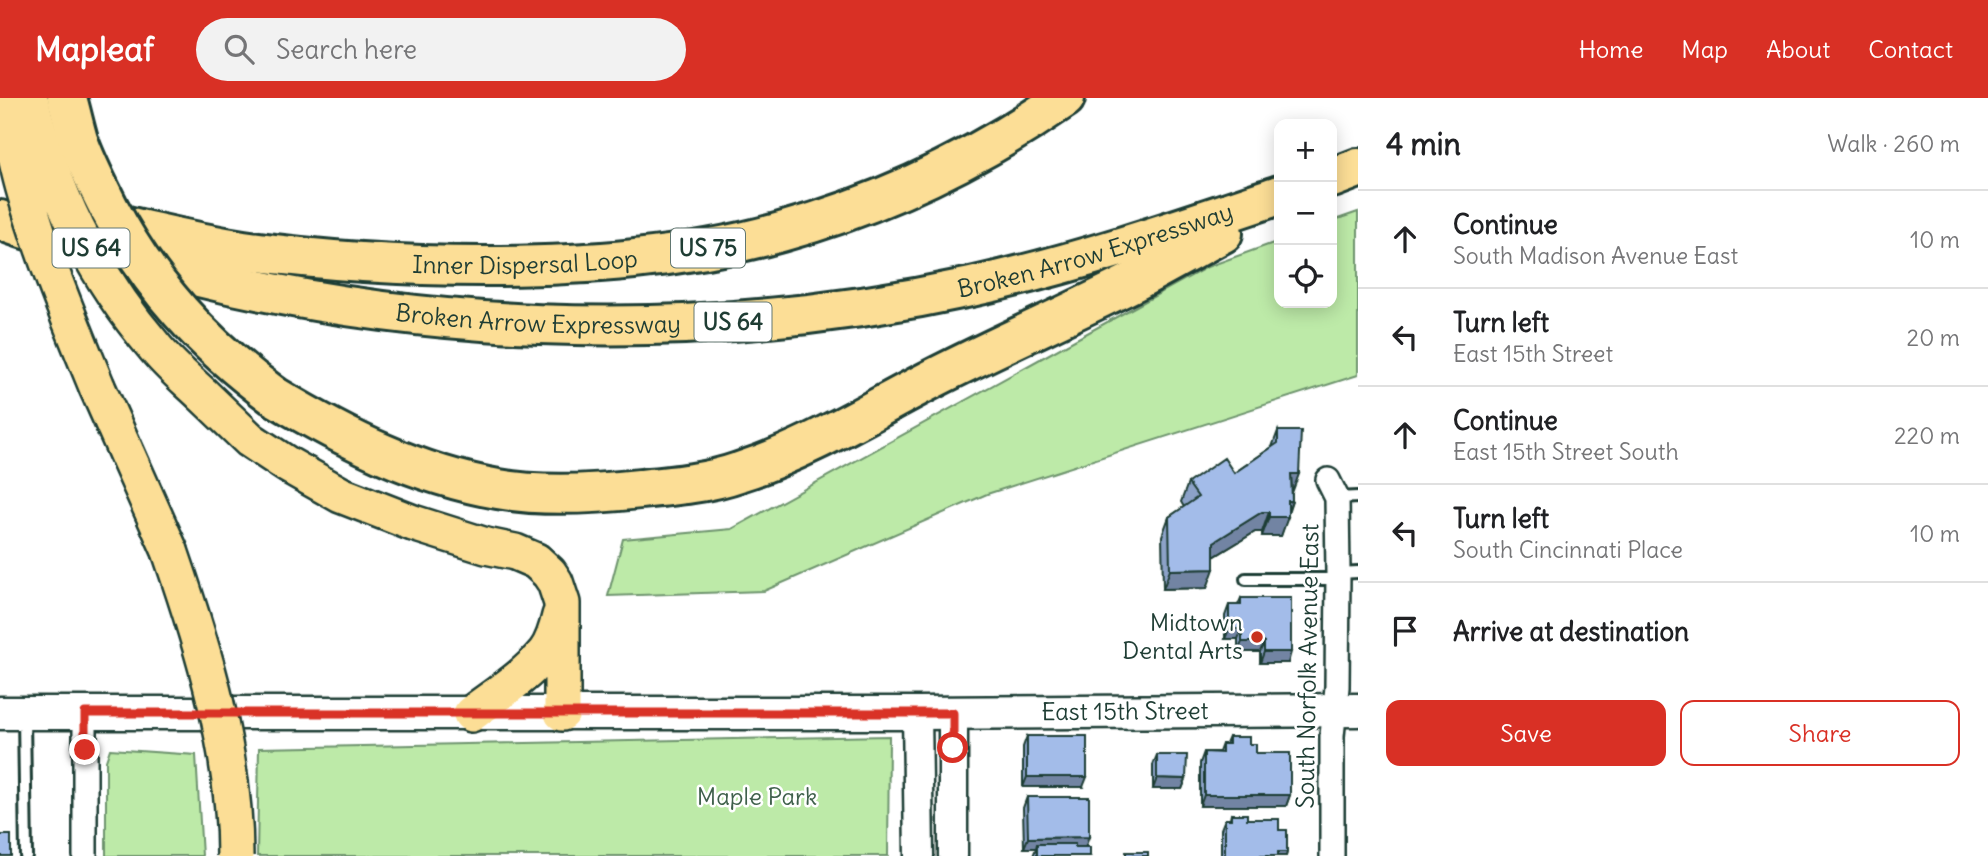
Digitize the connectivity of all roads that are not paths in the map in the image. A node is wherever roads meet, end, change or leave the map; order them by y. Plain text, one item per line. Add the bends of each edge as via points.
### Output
1 (4, 98) edge
2 (30, 98) edge
3 (67, 98) edge
4 (1065, 98) edge
5 (1358, 168) edge
6 (1337, 175) edge
7 (0, 194) edge
8 (1274, 197) edge
9 (1274, 205) edge
10 (0, 220) edge
11 (1341, 492) edge
12 (1345, 575) edge
13 (1246, 579) dead end
14 (562, 603) junction
15 (1346, 710) edge
16 (12, 713) edge
17 (85, 713) junction
18 (562, 713) junction
19 (904, 713) junction
20 (953, 713) junction
21 (471, 714) junction
22 (26, 856) edge
23 (85, 856) edge
24 (235, 856) edge
25 (919, 856) edge
26 (953, 856) edge
27 (1332, 856) edge

1 - 24 main road, bridge via 16,159 60,296 170,551 196,625 227,762
2 - 14 main road, bridge via 75,227 99,269 154,347 250,440 341,495 536,561 555,582
3 - 9 highway, bridge via 78,141 97,185 149,275 249,378 326,427 399,460 499,489 578,494 679,485 738,473 840,429 947,371 1140,278
4 - 7 highway, Inner Dispersal Loop / US 75 via 955,165 845,211 741,242 614,260 441,266 318,259 159,234
5 - 6 highway
8 - 10 highway, Broken Arrow Expressway / US 64 via 1143,241 966,288 754,320 643,326 551,325 404,314 307,300 176,273
11 - 12 street, South Norfolk Avenue East
12 - 13 lane
12 - 15 street, South Norfolk Avenue East via 1338,687
14 - 18 main road
14 - 21 main road via 545,652
15 - 20 main road, East 15th Street
15 - 27 street, South Norfolk Avenue East via 1332,736
16 - 17 main road, East 15th Street
16 - 22 lane
17 - 21 main road, East 15th Street
17 - 23 street
18 - 19 main road, East 15th Street
18 - 21 main road, East 15th Street
19 - 20 main road, East 15th Street
19 - 25 street
20 - 26 street

